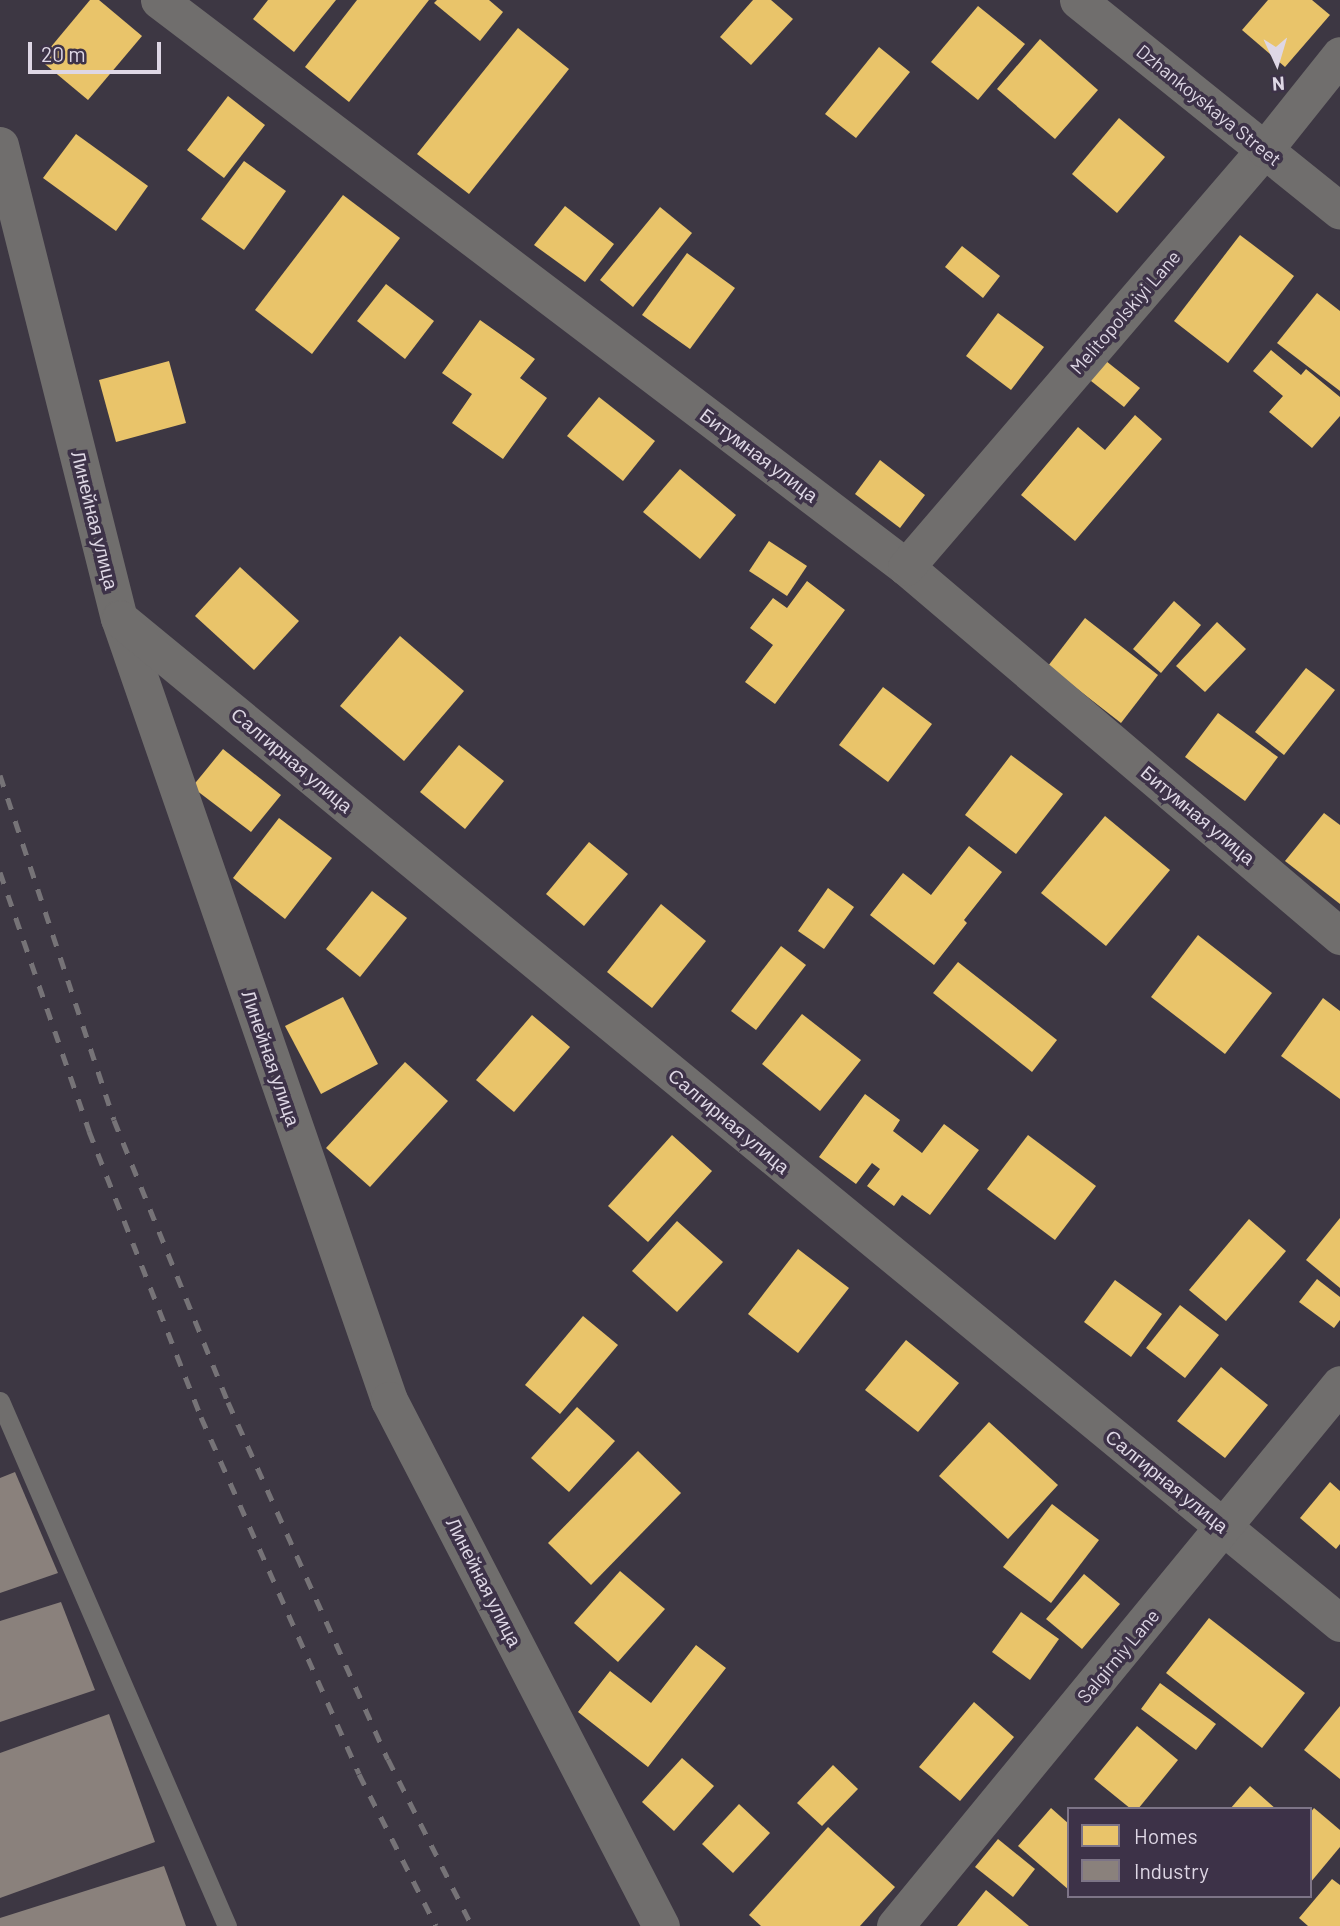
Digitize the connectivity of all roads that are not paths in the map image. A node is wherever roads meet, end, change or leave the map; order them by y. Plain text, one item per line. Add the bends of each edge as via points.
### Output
1 (159, 0) edge
2 (1078, 0) edge
3 (1340, 55) edge
4 (0, 145) edge
5 (1265, 149) junction
6 (1340, 211) edge
7 (906, 567) junction
8 (119, 618) junction
9 (1340, 936) edge
10 (1340, 1384) edge
11 (0, 1401) edge
12 (1224, 1528) junction
13 (1340, 1623) edge
14 (227, 1926) edge
15 (661, 1926) edge
16 (895, 1926) edge

1 - 7 street, Битумная улица
2 - 5 street, Dzhankoyskaya Street
3 - 5 street, Melitopolskiyi Lane
4 - 8 street, Линейная улица
5 - 6 street, Dzhankoyskaya Street
5 - 7 street, Melitopolskiyi Lane
7 - 9 street, Битумная улица
8 - 12 street, Салгирная улица
8 - 15 street, Линейная улица via 389,1400
10 - 12 street, Salgirniy Lane
11 - 14 lane
12 - 13 street, Салгирная улица
12 - 16 street, Salgirniy Lane

